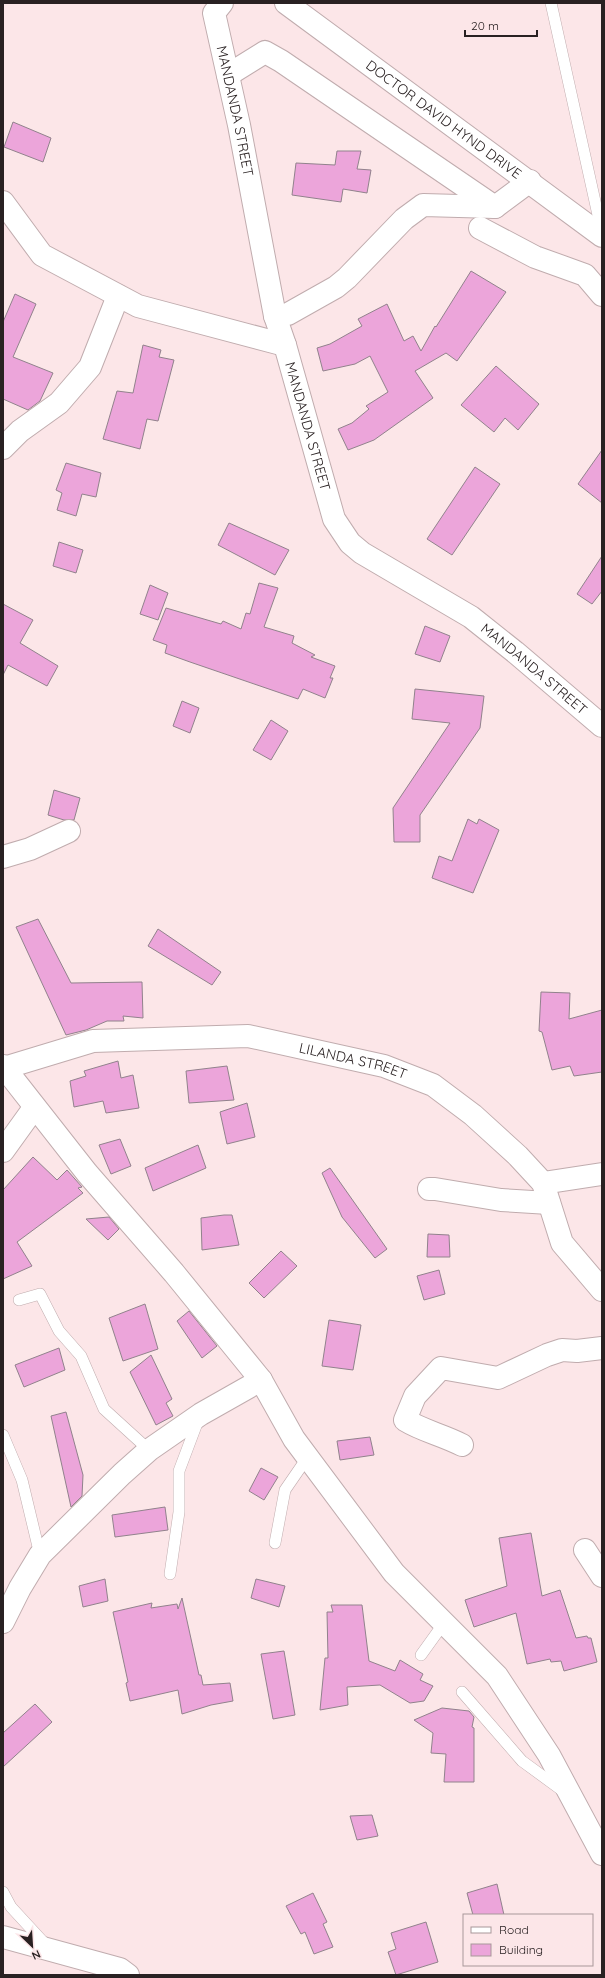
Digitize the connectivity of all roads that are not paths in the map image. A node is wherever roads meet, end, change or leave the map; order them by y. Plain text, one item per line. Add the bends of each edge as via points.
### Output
1 (222, 3) edge
2 (286, 3) edge
3 (551, 3) edge
4 (228, 74) junction
5 (530, 181) junction
6 (495, 207) junction
7 (7, 212) edge
8 (480, 228) dead end
9 (602, 234) edge
10 (602, 295) edge
11 (118, 296) junction
12 (275, 316) junction
13 (285, 345) junction
14 (3, 448) edge
15 (602, 726) edge
16 (69, 831) dead end
17 (3, 857) edge
18 (3, 1067) edge
19 (34, 1108) junction
20 (3, 1151) edge
21 (602, 1174) edge
22 (543, 1183) junction
23 (430, 1189) dead end
24 (549, 1204) junction
25 (602, 1290) edge
26 (19, 1300) dead end
27 (602, 1348) edge
28 (261, 1380) junction
29 (201, 1414) junction
30 (3, 1435) edge
31 (462, 1445) dead end
32 (149, 1450) junction
33 (307, 1458) junction
34 (275, 1543) dead end
35 (585, 1550) dead end
36 (40, 1555) junction
37 (170, 1574) dead end
38 (602, 1576) edge
39 (3, 1622) edge
40 (444, 1623) junction
41 (421, 1656) dead end
42 (462, 1692) dead end
43 (571, 1797) junction
44 (595, 1827) edge
45 (602, 1854) edge
46 (3, 1892) edge
47 (3, 1937) edge
48 (50, 1950) junction
49 (128, 1975) edge

1 - 4 street, MANDANDA STREET via 214,13
2 - 5 street, DOCTOR DAVID HYND DRIVE
3 - 9 lane
4 - 6 street via 265,52
4 - 12 street, MANDANDA STREET
5 - 6 street
5 - 9 street, DOCTOR DAVID HYND DRIVE
6 - 12 street via 423,205 404,219 336,287 288,314
7 - 11 street via 42,255
8 - 10 street via 535,257 584,276
11 - 13 street via 138,306
11 - 14 street via 90,367 59,403 20,431
12 - 13 street, MANDANDA STREET
13 - 15 street, MANDANDA STREET via 334,519 350,543 362,554 471,617
16 - 17 street via 30,849
18 - 19 street
18 - 22 street, LILANDA STREET via 93,1042 248,1036 384,1066 434,1085 473,1115
19 - 20 street
19 - 28 street
21 - 22 street
22 - 24 street, LILANDA STREET
23 - 24 street via 501,1200
24 - 25 street, LILANDA STREET via 562,1243
26 - 32 lane via 40,1294 59,1331 81,1356 104,1409
27 - 31 street via 562,1350 498,1378 441,1368 415,1396 405,1420 420,1429
28 - 29 street
28 - 33 street
29 - 32 street
29 - 37 lane via 179,1471 179,1512
30 - 36 lane via 22,1480
32 - 36 street
33 - 34 lane via 285,1490
33 - 40 street via 394,1573
35 - 38 street
36 - 39 street
40 - 41 lane
40 - 43 street via 497,1676 549,1755
42 - 43 lane via 522,1761
43 - 44 street
44 - 45 street
46 - 48 lane via 11,1907
47 - 48 street
48 - 49 street via 120,1969

